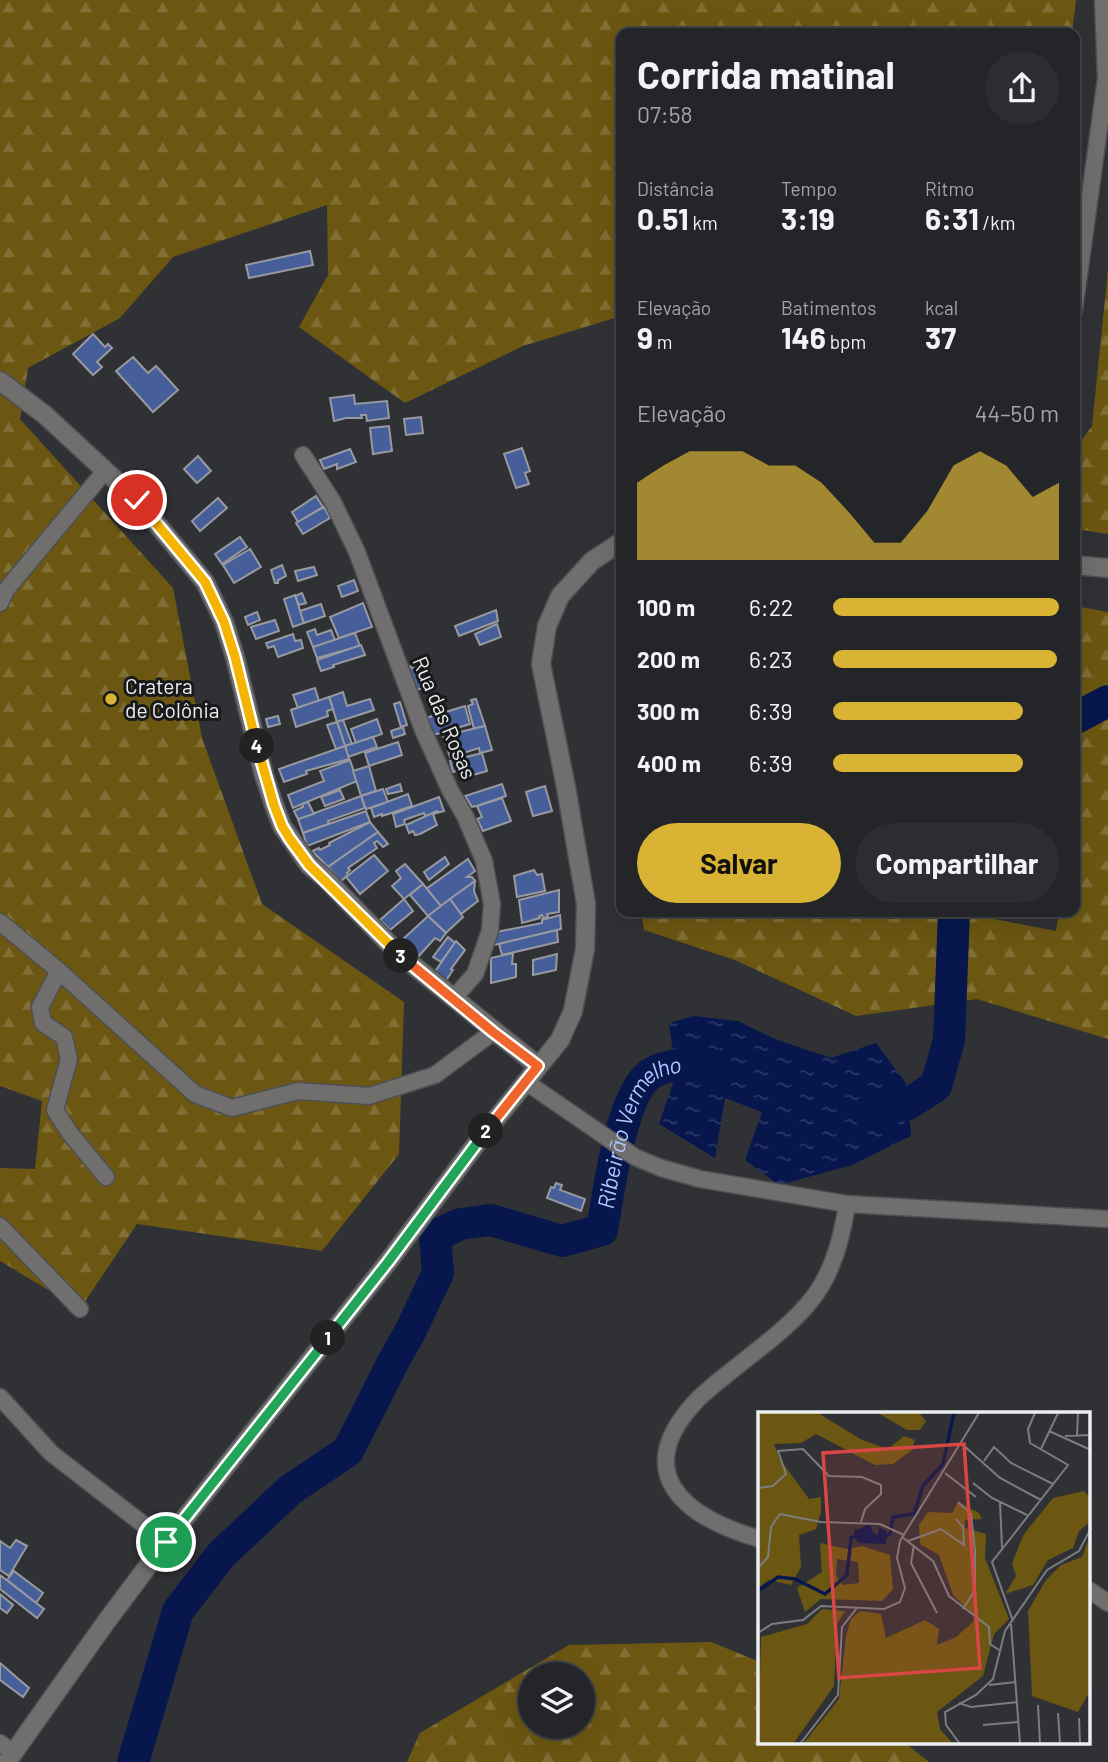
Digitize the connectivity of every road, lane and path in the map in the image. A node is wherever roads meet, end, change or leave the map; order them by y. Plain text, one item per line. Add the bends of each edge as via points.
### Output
1 (1103, 0) edge
2 (1080, 267) edge
3 (0, 381) edge
4 (303, 455) dead end
5 (105, 471) junction
6 (616, 544) edge
7 (1080, 566) edge
8 (1108, 568) edge
9 (0, 603) edge
10 (0, 922) edge
11 (59, 971) junction
12 (453, 999) junction
13 (493, 1032) junction
14 (538, 1066) junction
15 (526, 1082) junction
16 (106, 1178) dead end
17 (847, 1204) junction
18 (1108, 1219) edge
19 (0, 1226) edge
20 (80, 1309) dead end
21 (0, 1397) edge
22 (758, 1538) edge
23 (166, 1542) junction
24 (1090, 1591) edge
25 (1108, 1603) edge
26 (7, 1753) edge

1 - 2 street via 1106,78
3 - 5 street
4 - 12 street, Rua das Rosas via 346,528 423,730 484,861 492,904 490,931 475,974
5 - 9 street
5 - 12 street via 137,500 205,582 224,622 264,775 290,839 309,865 390,946
6 - 14 street via 592,561 560,596 547,626 541,664 586,904 585,949 573,1011 560,1040
7 - 8 street
10 - 11 street
11 - 13 street via 195,1094 232,1108 298,1091 369,1096 435,1075
11 - 16 street via 40,1007 44,1023 64,1037 69,1059 55,1110
12 - 13 street
13 - 14 street
14 - 15 street
15 - 17 street via 602,1136 661,1168 700,1180
15 - 23 street
17 - 18 street
17 - 22 street via 837,1250 809,1303 705,1392 681,1416 669,1438 666,1463 670,1486 683,1502 710,1521
19 - 20 street
21 - 23 street via 51,1453
23 - 26 street
24 - 25 street

